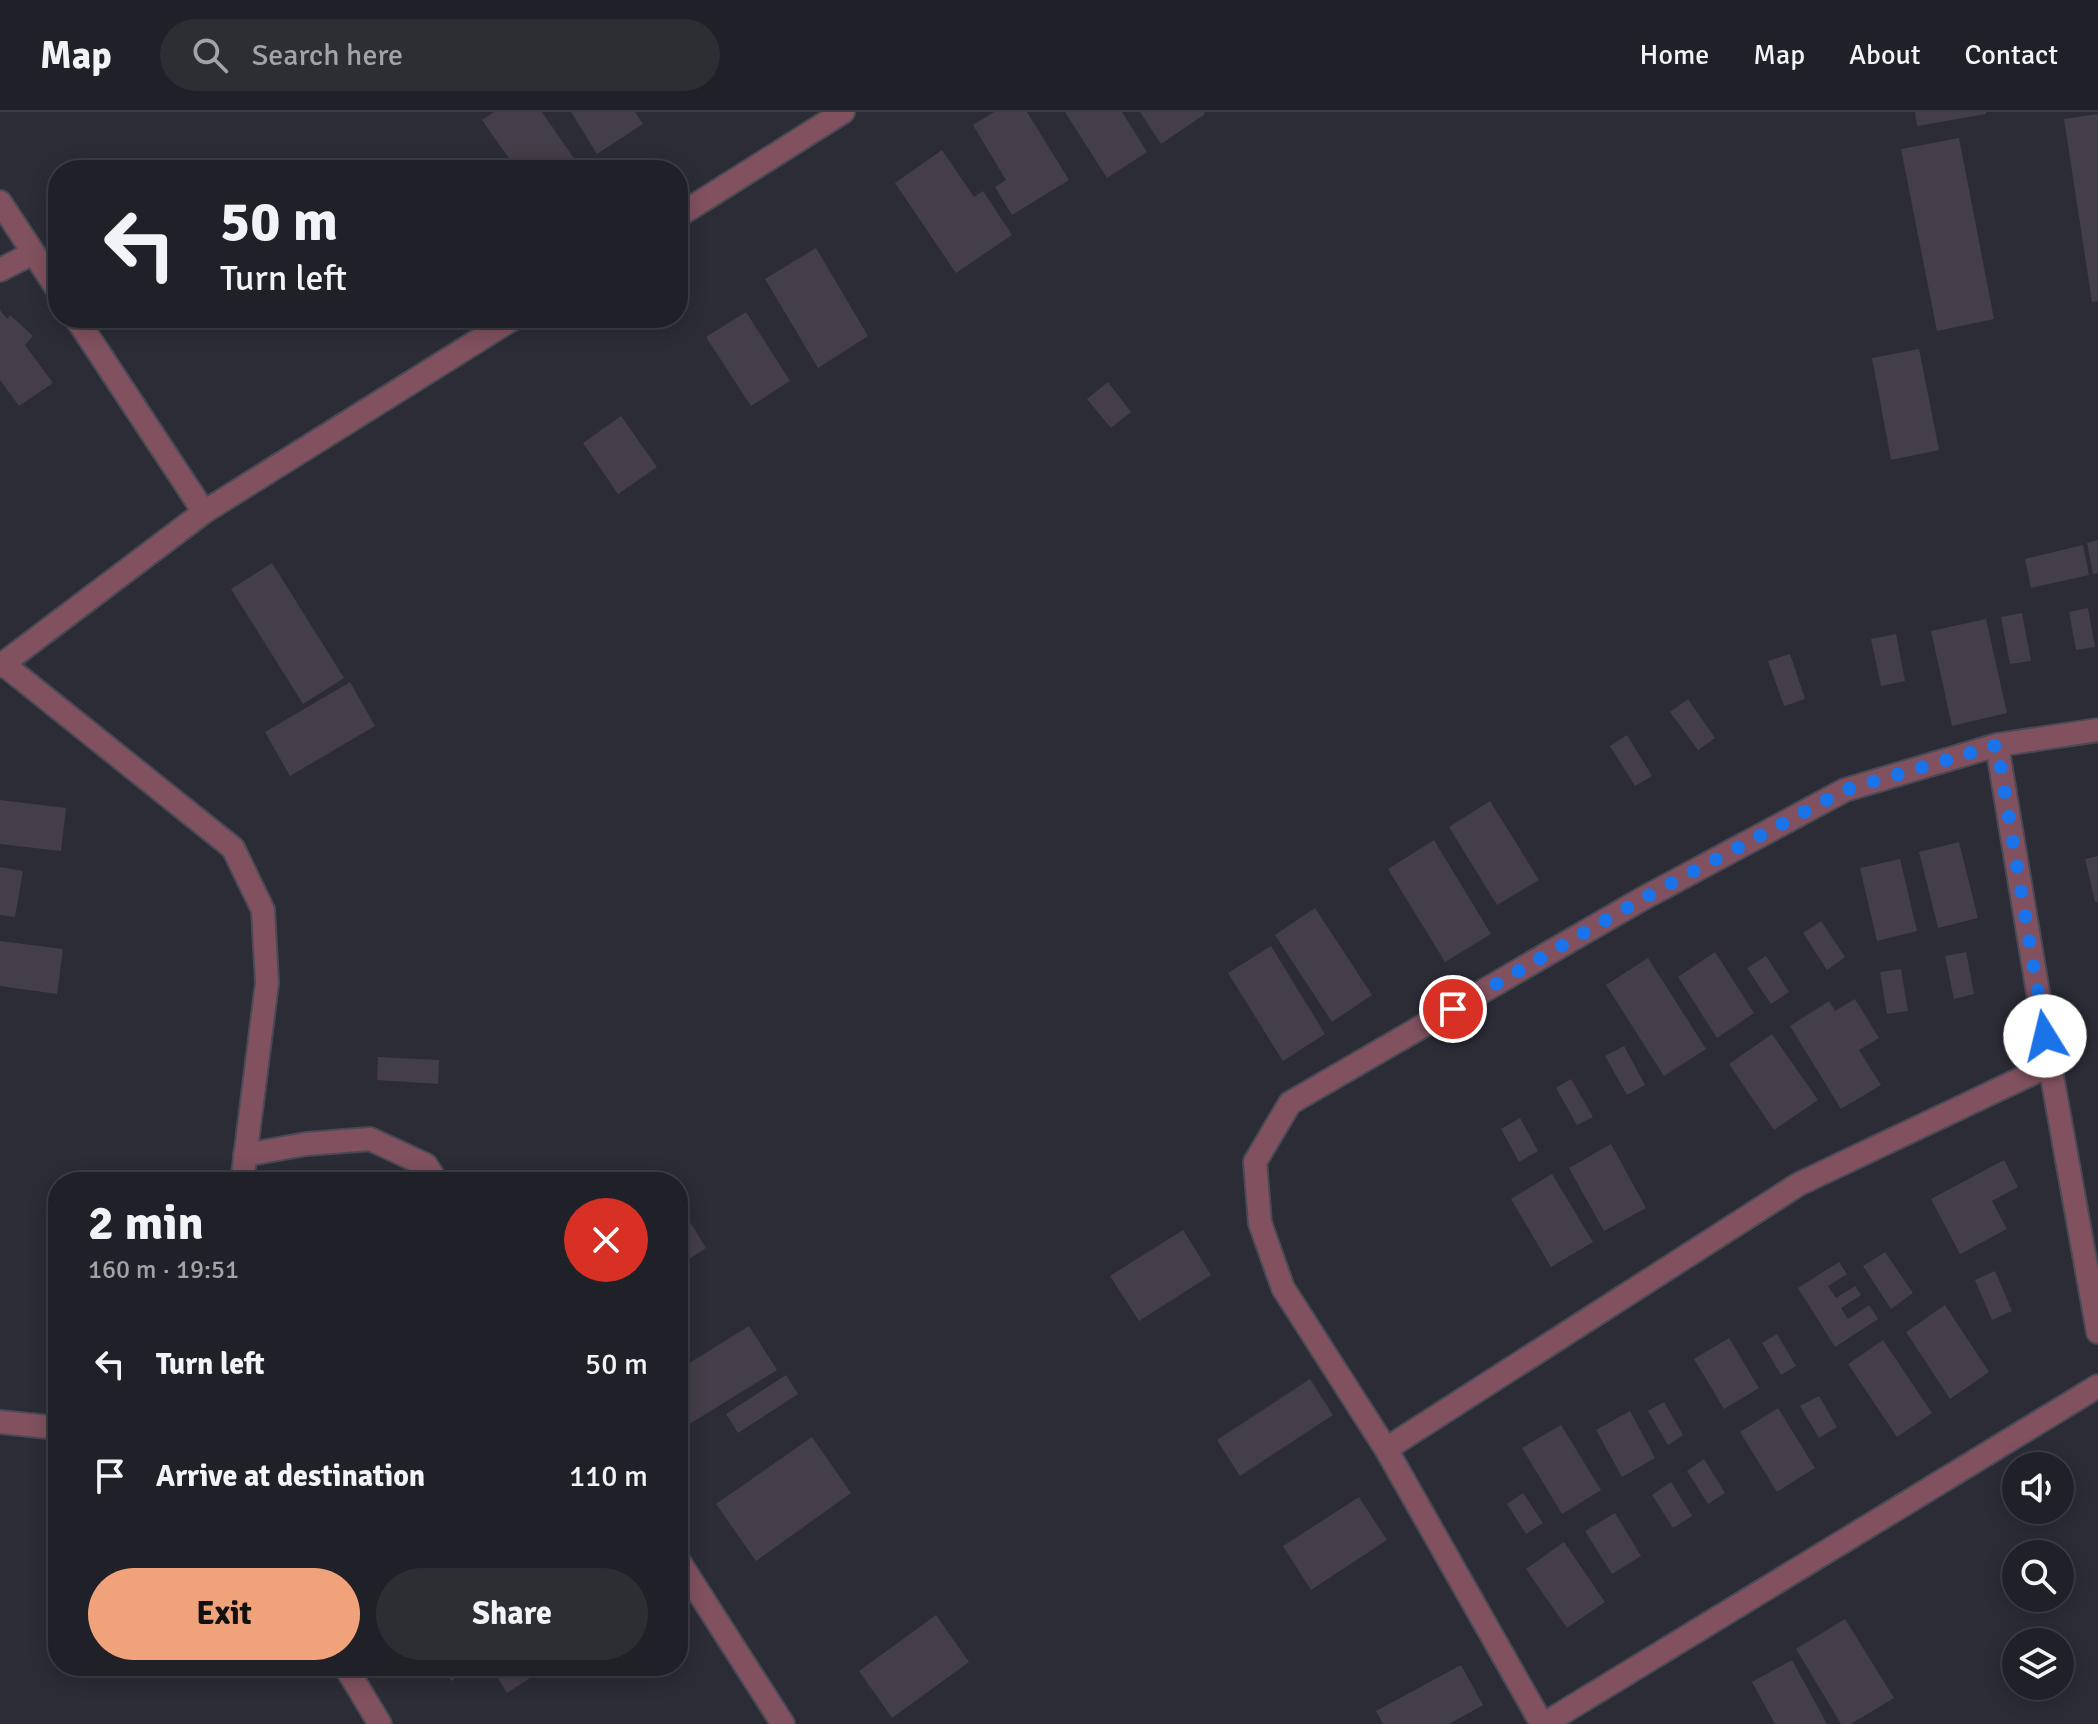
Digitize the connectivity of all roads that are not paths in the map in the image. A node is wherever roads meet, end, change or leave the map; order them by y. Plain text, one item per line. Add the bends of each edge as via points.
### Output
1 (843, 112) edge
2 (0, 202) edge
3 (688, 210) edge
4 (33, 253) junction
5 (0, 270) edge
6 (48, 275) edge
7 (83, 328) edge
8 (498, 328) edge
9 (204, 512) junction
10 (1, 664) edge
11 (2098, 730) edge
12 (1997, 745) junction
13 (2050, 1065) junction
14 (245, 1155) junction
15 (243, 1172) edge
16 (431, 1172) edge
17 (2098, 1332) edge
18 (2098, 1386) edge
19 (0, 1422) edge
20 (48, 1427) edge
21 (1386, 1449) junction
22 (688, 1576) edge
23 (351, 1676) edge
24 (380, 1724) edge
25 (783, 1724) edge
26 (1543, 1724) edge

1 - 3 street
2 - 4 street
4 - 5 street
4 - 6 street
7 - 9 street
8 - 9 street
9 - 10 street
10 - 14 street via 233,848 263,910 267,983
11 - 12 street
12 - 13 street
12 - 21 street via 1845,790 1642,899 1290,1103 1255,1162 1260,1223 1283,1288
13 - 17 street
13 - 21 street via 1799,1184
14 - 15 street
14 - 16 street via 370,1139
18 - 26 street
19 - 20 street
21 - 26 street
22 - 25 street
23 - 24 street

